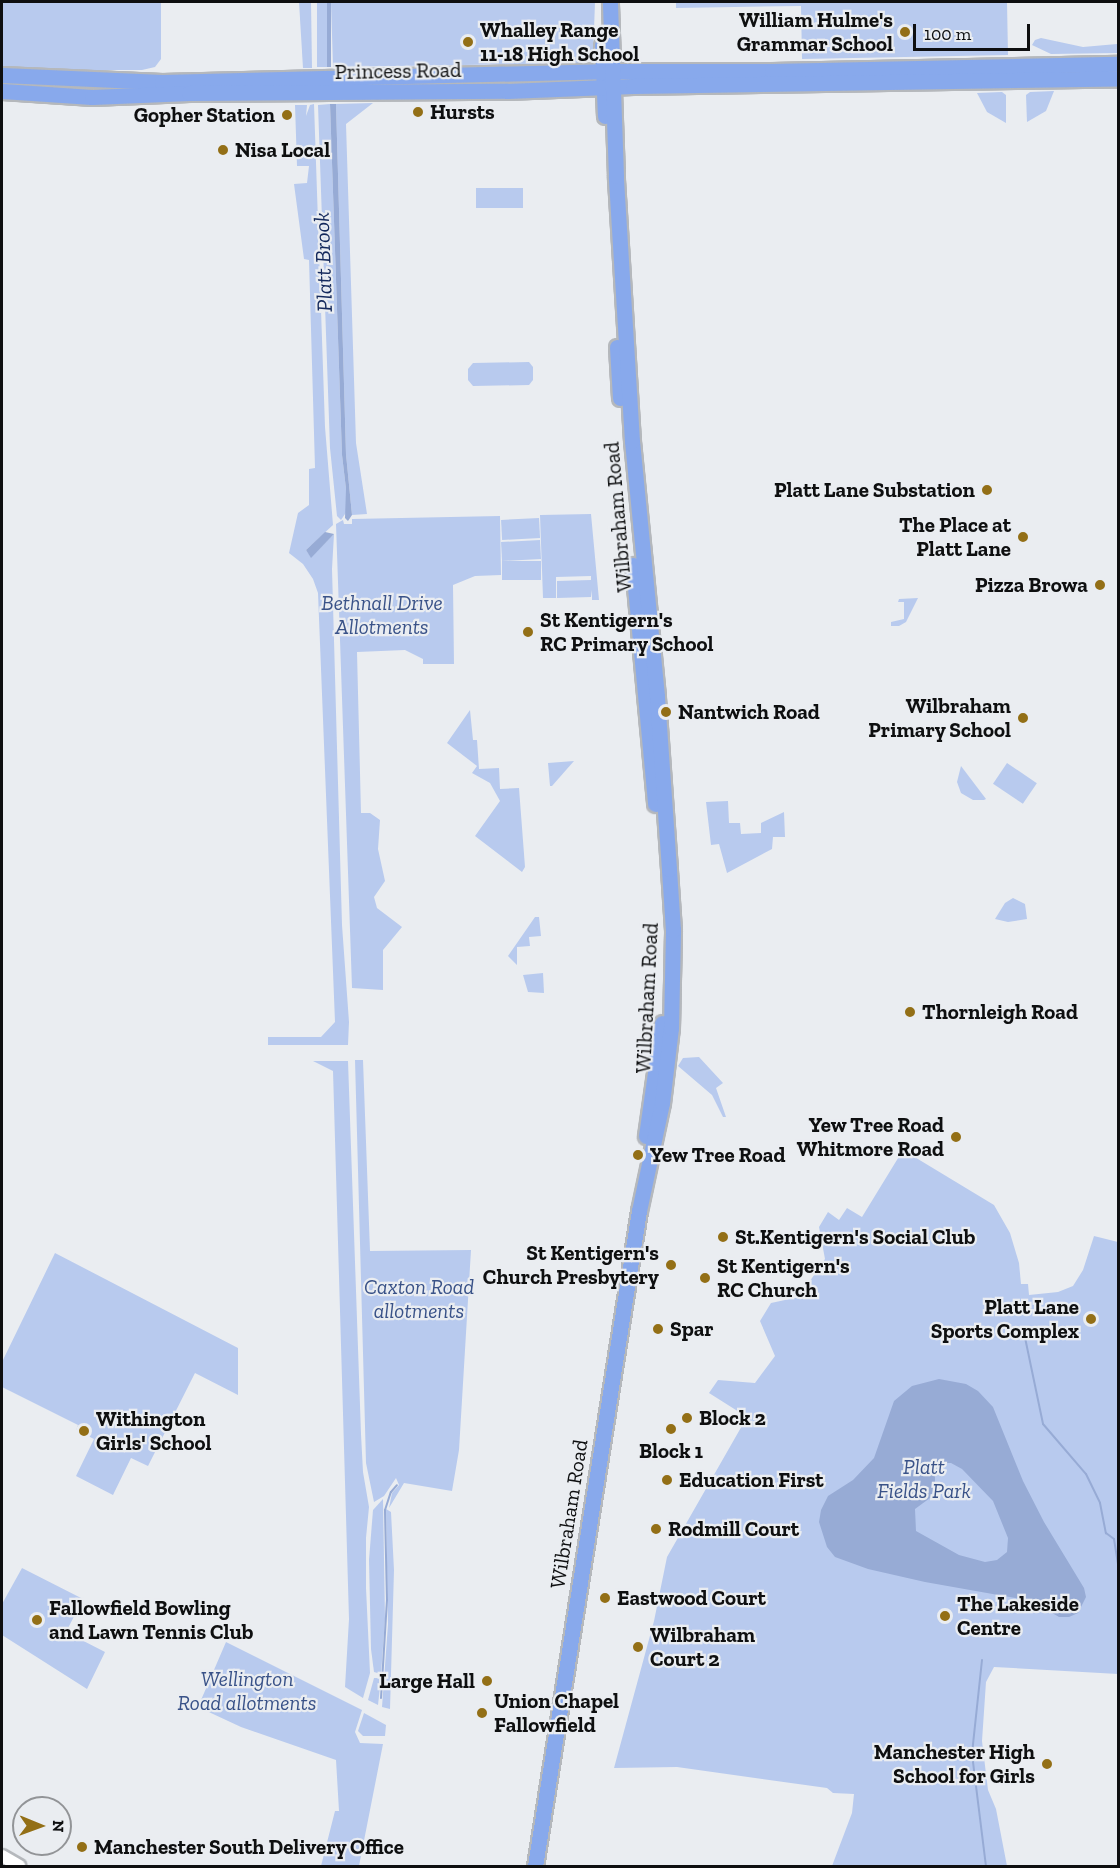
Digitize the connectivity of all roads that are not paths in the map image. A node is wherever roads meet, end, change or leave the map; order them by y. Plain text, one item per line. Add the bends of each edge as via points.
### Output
1 (605, 2) edge
2 (610, 2) edge
3 (1119, 64) edge
4 (607, 71) junction
5 (2, 75) edge
6 (1119, 78) edge
7 (342, 85) junction
8 (299, 86) junction
9 (608, 88) junction
10 (2, 91) edge
11 (2, 1856) edge
12 (20, 1866) edge
13 (534, 1866) edge

1 - 4 highway
2 - 4 highway, Wilbraham Road
3 - 4 highway, Princess Road
4 - 7 highway, Princess Road
4 - 9 highway, Wilbraham Road
5 - 8 highway, Princess Road
6 - 9 highway, Princess Road
7 - 8 highway, Princess Road
7 - 9 highway, Princess Road
8 - 10 highway, Princess Road via 92,97
9 - 13 highway, Wilbraham Road via 625,478 665,869 664,1000 646,1135 647,1169
11 - 12 main road

